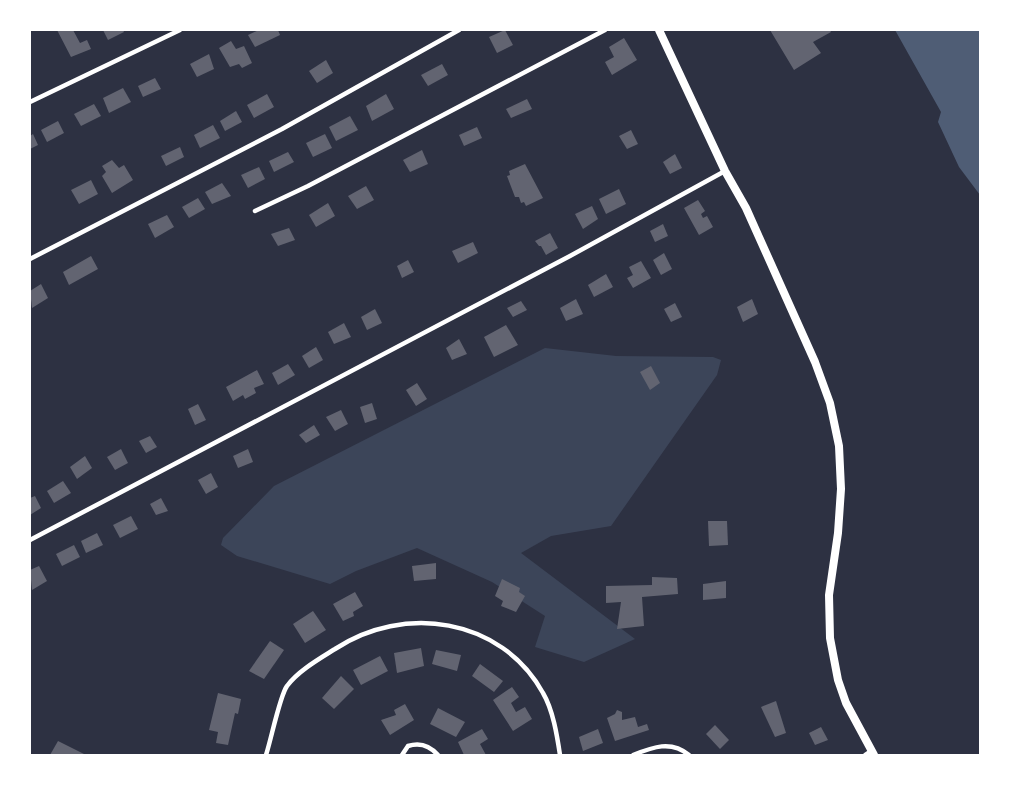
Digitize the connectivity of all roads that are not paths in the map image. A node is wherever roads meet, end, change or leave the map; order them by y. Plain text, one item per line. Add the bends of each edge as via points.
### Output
1 (180, 30) edge
2 (459, 30) edge
3 (605, 30) edge
4 (660, 30) edge
5 (30, 102) edge
6 (725, 171) junction
7 (255, 211) dead end
8 (30, 259) edge
9 (30, 540) edge
10 (870, 754) edge
11 (266, 755) edge
12 (402, 755) edge
13 (438, 755) edge
14 (560, 755) edge
15 (633, 755) edge
16 (689, 755) edge

1 - 5 street
2 - 8 street via 282,129
3 - 7 street
4 - 6 main road
6 - 9 street
6 - 10 main road via 746,208 830,403 839,446 841,489 829,595 830,638 838,680
11 - 14 street via 283,693 295,677 355,636 385,626 414,622 470,631 497,645 521,665 544,695
12 - 13 street via 408,746 417,743
15 - 16 street via 665,745

